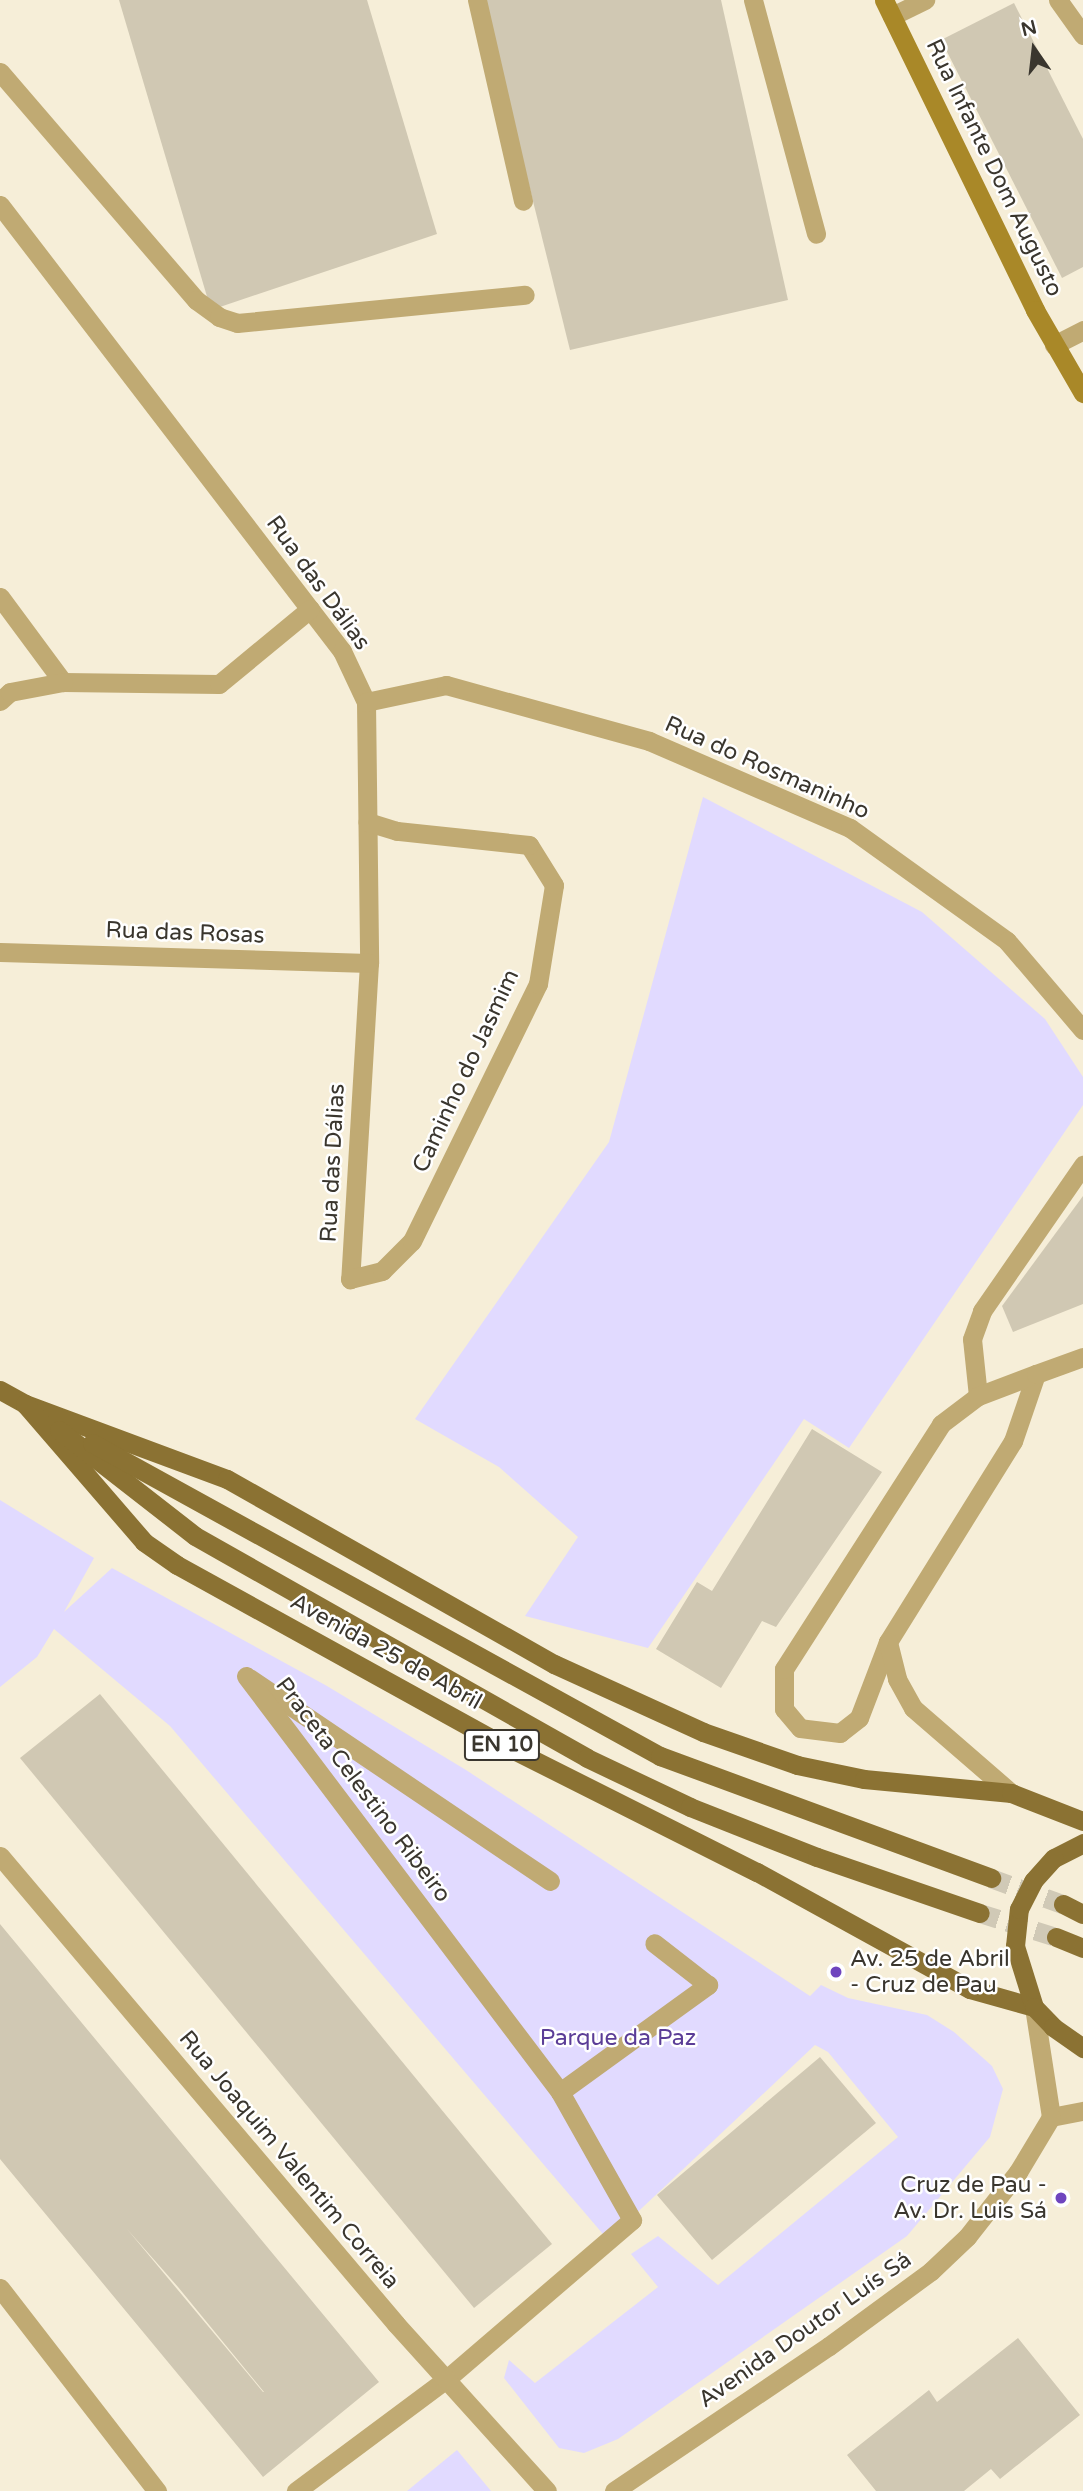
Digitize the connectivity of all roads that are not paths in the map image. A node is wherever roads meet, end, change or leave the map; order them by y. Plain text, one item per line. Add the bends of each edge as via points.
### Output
1 (477, 0) edge
2 (753, 0) edge
3 (925, 0) edge
4 (1058, 0) edge
5 (888, 8) edge
6 (1083, 35) edge
7 (0, 72) edge
8 (523, 201) dead end
9 (0, 205) edge
10 (816, 234) dead end
11 (525, 295) dead end
12 (1083, 330) edge
13 (1054, 345) junction
14 (1083, 393) edge
15 (0, 597) edge
16 (310, 609) junction
17 (63, 682) junction
18 (0, 701) edge
19 (366, 702) junction
20 (367, 822) junction
21 (0, 952) edge
22 (369, 963) junction
23 (1083, 1030) edge
24 (1083, 1165) edge
25 (351, 1279) joint
26 (1083, 1357) edge
27 (1036, 1374) junction
28 (0, 1390) edge
29 (978, 1396) junction
30 (25, 1404) junction
31 (888, 1642) junction
32 (1011, 1793) junction
33 (1083, 1821) edge
34 (1083, 1843) edge
35 (0, 1856) edge
36 (990, 1878) tunnel mouth
37 (550, 1881) dead end
38 (1063, 1904) tunnel mouth
39 (980, 1913) tunnel mouth
40 (1083, 1914) edge
41 (1056, 1937) tunnel mouth
42 (654, 1943) dead end
43 (1083, 1948) edge
44 (1034, 2007) junction
45 (1083, 2048) edge
46 (560, 2092) junction
47 (1083, 2111) edge
48 (1051, 2117) junction
49 (0, 2288) edge
50 (445, 2380) junction
51 (157, 2491) edge
52 (296, 2491) edge
53 (547, 2491) edge
54 (614, 2491) edge

1 - 8 street
2 - 10 street
3 - 5 street
4 - 6 street
5 - 13 main road, Rua Infante Dom Augusto
7 - 11 street via 196,300 219,317 237,323
9 - 16 street, Rua das Dálias
12 - 13 street
13 - 14 main road, Rua Infante Dom Augusto
15 - 17 street
16 - 17 street via 219,684
16 - 19 street, Rua das Dálias via 342,651
17 - 18 street via 10,692
19 - 20 street, Rua das Dálias
19 - 23 street, Rua do Rosmaninho via 446,685 649,741 850,828 1007,941
20 - 22 street, Rua das Dálias
20 - 25 street, Caminho do Jasmim via 397,831 529,845 554,885 538,984 412,1241 382,1271
21 - 22 street, Rua das Rosas
22 - 25 street, Rua das Dálias
24 - 29 street via 982,1311 972,1339
26 - 27 street
27 - 29 street
27 - 31 street via 1007,1452
28 - 30 main road, Avenida 25 de Abril / EN 10
29 - 31 street via 941,1424 784,1669 781,1694 790,1721 812,1733 827,1734 852,1726 866,1705
30 - 32 main road, Avenida 25 de Abril / EN 10 via 227,1479 554,1664 691,1728 837,1774
30 - 36 main road, EN 10 via 610,1732 707,1775
30 - 39 main road, EN 10 via 195,1536 587,1758 690,1807
30 - 44 main road, Avenida 25 de Abril / EN 10 via 144,1542 177,1565 488,1737 757,1872 970,1989
31 - 32 street via 897,1679 913,1708
32 - 33 main road, Avenida 25 de Abril / EN 10
34 - 44 main road, Avenida 25 de Abril / EN 10, bridge via 1054,1858 1033,1881 1019,1909 1015,1946
35 - 50 street, Rua Joaquim Valentim Correia
37 - 46 street, Praceta Celestino Ribeiro via 246,1676
38 - 40 main road
41 - 43 main road
42 - 46 street via 708,1985
44 - 45 main road, Avenida 25 de Abril / EN 10 via 1053,2028
44 - 48 street, EN 10
46 - 50 street, Praceta Celestino Ribeiro via 632,2220
47 - 48 street
48 - 54 street, Avenida Doutor Luís Sá via 1018,2172 967,2237 931,2272
49 - 51 street
50 - 52 street
50 - 53 street, Rua Joaquim Valentim Correia

